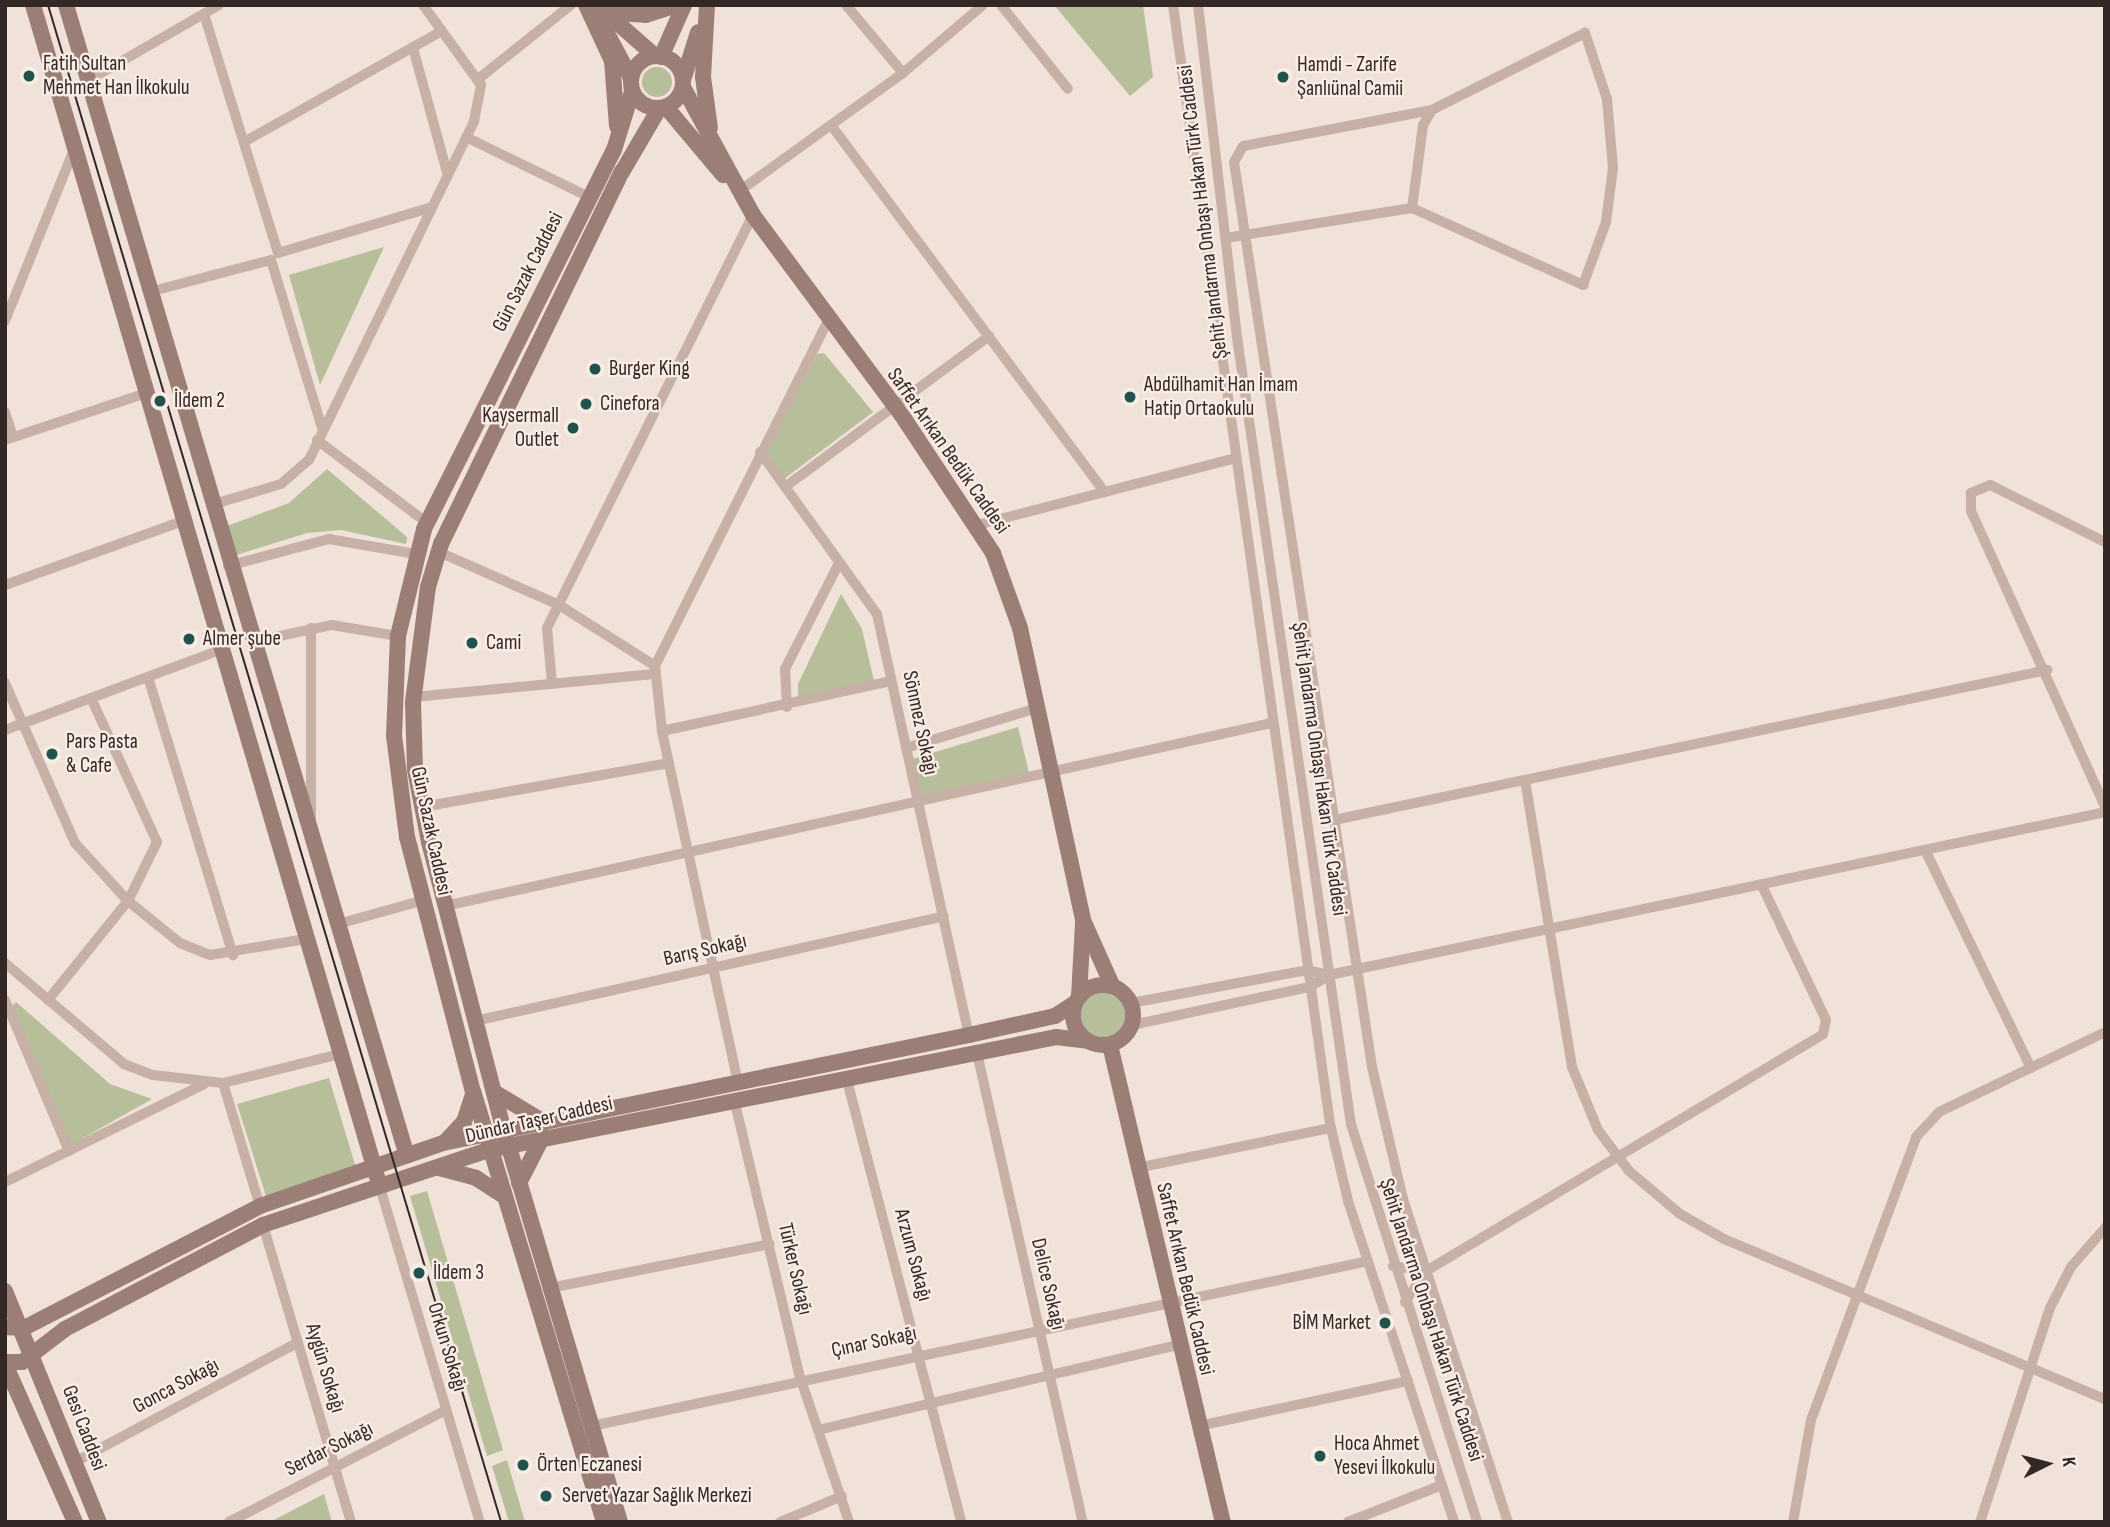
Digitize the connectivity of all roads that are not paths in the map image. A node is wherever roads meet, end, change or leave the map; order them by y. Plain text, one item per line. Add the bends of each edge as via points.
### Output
1 (33, 5) edge
2 (66, 5) edge
3 (219, 5) edge
4 (423, 5) edge
5 (571, 5) edge
6 (587, 5) edge
7 (676, 5) edge
8 (684, 5) edge
9 (707, 5) edge
10 (846, 5) edge
11 (983, 5) edge
12 (1001, 5) edge
13 (1173, 5) edge
14 (1198, 5) edge
15 (604, 9) edge
16 (204, 14) junction
17 (442, 31) junction
18 (413, 48) junction
19 (658, 56) junction
20 (903, 73) junction
21 (477, 79) junction
22 (89, 80) junction
23 (683, 83) junction
24 (632, 85) junction
25 (1068, 89) dead end
26 (663, 108) junction
27 (1432, 110) junction
28 (831, 125) junction
29 (466, 137) junction
30 (244, 142) junction
31 (75, 148) junction
32 (614, 150) junction
33 (724, 166) junction
34 (447, 172) junction
35 (738, 192) junction
36 (589, 197) junction
37 (429, 208) junction
38 (1412, 208) junction
39 (753, 215) junction
40 (1249, 235) junction
41 (1226, 238) junction
42 (275, 257) junction
43 (149, 292) junction
44 (828, 320) junction
45 (5, 321) edge
46 (989, 336) junction
47 (146, 393) junction
48 (894, 406) junction
49 (5, 412) edge
50 (322, 428) junction
51 (9, 439) edge
52 (317, 440) junction
53 (760, 452) junction
54 (1233, 459) junction
55 (785, 487) junction
56 (1105, 492) junction
57 (211, 505) junction
58 (183, 521) junction
59 (427, 523) junction
60 (977, 525) junction
61 (2105, 542) edge
62 (439, 552) junction
63 (416, 554) junction
64 (839, 563) junction
65 (228, 566) junction
66 (5, 585) edge
67 (559, 606) junction
68 (311, 628) junction
69 (398, 636) junction
70 (251, 642) junction
71 (220, 650) junction
72 (655, 670) junction
73 (2047, 670) junction
74 (148, 677) junction
75 (891, 681) junction
76 (5, 683) edge
77 (552, 684) junction
78 (414, 697) junction
79 (91, 698) junction
80 (787, 707) junction
81 (1037, 708) junction
82 (24, 723) junction
83 (1270, 723) junction
84 (5, 730) edge
85 (662, 731) junction
86 (906, 748) junction
87 (669, 763) junction
88 (1051, 771) junction
89 (1525, 780) junction
90 (918, 801) junction
91 (422, 807) junction
92 (2105, 809) edge
93 (1334, 820) junction
94 (311, 836) junction
95 (688, 852) junction
96 (1926, 852) junction
97 (1762, 886) junction
98 (424, 900) junction
99 (128, 901) junction
100 (445, 906) junction
101 (943, 916) junction
102 (1083, 920) junction
103 (338, 924) junction
104 (1550, 929) junction
105 (306, 939) junction
106 (233, 955) junction
107 (6, 966) edge
108 (713, 967) junction
109 (1356, 969) junction
110 (1307, 970) junction
111 (1329, 975) junction
112 (1112, 985) junction
113 (1310, 987) junction
114 (5, 1000) edge
115 (48, 1000) junction
116 (1077, 1000) junction
117 (1131, 1003) junction
118 (475, 1021) junction
119 (1132, 1025) junction
120 (2105, 1032) edge
121 (970, 1035) junction
122 (1088, 1041) junction
123 (1110, 1045) junction
124 (340, 1054) junction
125 (977, 1054) junction
126 (2031, 1068) junction
127 (847, 1080) junction
128 (205, 1083) junction
129 (223, 1083) junction
130 (738, 1083) junction
131 (492, 1089) junction
132 (473, 1092) junction
133 (735, 1103) junction
134 (539, 1119) junction
135 (503, 1128) junction
136 (1331, 1128) junction
137 (484, 1133) junction
138 (542, 1136) junction
139 (443, 1143) junction
140 (508, 1145) junction
141 (489, 1150) junction
142 (69, 1151) junction
143 (407, 1156) junction
144 (1618, 1158) junction
145 (373, 1166) junction
146 (433, 1167) junction
147 (1137, 1168) junction
148 (5, 1182) edge
149 (519, 1183) junction
150 (379, 1184) junction
151 (502, 1195) junction
152 (260, 1206) junction
153 (263, 1224) junction
154 (2105, 1228) edge
155 (770, 1244) junction
156 (1368, 1261) junction
157 (1393, 1266) junction
158 (1426, 1271) junction
159 (551, 1288) junction
160 (5, 1292) edge
161 (1858, 1294) junction
162 (1166, 1302) junction
163 (1405, 1302) junction
164 (5, 1327) edge
165 (1038, 1327) junction
166 (24, 1328) junction
167 (297, 1343) junction
168 (1178, 1345) junction
169 (33, 1349) junction
170 (919, 1352) junction
171 (5, 1363) edge
172 (2030, 1367) junction
173 (1049, 1375) junction
174 (800, 1377) junction
175 (1408, 1381) junction
176 (2105, 1399) edge
177 (932, 1403) junction
178 (446, 1410) junction
179 (592, 1426) junction
180 (1199, 1426) junction
181 (818, 1430) junction
182 (73, 1463) junction
183 (334, 1468) junction
184 (1442, 1486) junction
185 (842, 1496) junction
186 (246, 1518) edge
187 (75, 1522) edge
188 (99, 1522) edge
189 (229, 1522) edge
190 (351, 1522) edge
191 (480, 1522) edge
192 (604, 1522) edge
193 (620, 1522) edge
194 (780, 1522) edge
195 (849, 1522) edge
196 (961, 1522) edge
197 (1083, 1522) edge
198 (1223, 1522) edge
199 (1348, 1522) edge
200 (1454, 1522) edge
201 (1477, 1522) edge
202 (1508, 1522) edge
203 (1793, 1522) edge
204 (1980, 1522) edge

1 - 31 street
2 - 22 street
3 - 16 street
4 - 17 street
5 - 21 street
6 - 24 street
6 - 32 street via 615,72
7 - 15 street via 637,16
8 - 19 street
9 - 23 street
9 - 33 street via 704,92
10 - 20 street
11 - 20 street
12 - 25 street
13 - 54 street, Şehit Jandarma Onbaşı Hakan Türk Caddesi
14 - 41 street, Şehit Jandarma Onbaşı Hakan Türk Caddesi
15 - 19 street
16 - 22 street
16 - 30 street
17 - 18 street
17 - 21 street
18 - 30 street
18 - 34 street
19 - 23 street via 678,67
19 - 24 street via 642,61
20 - 28 street
21 - 29 street via 477,109
22 - 43 street
23 - 26 street
23 - 33 street
24 - 26 street via 640,103
24 - 32 street, Gün Sazak Caddesi
26 - 35 street
26 - 62 street, Gün Sazak Caddesi via 565,285
27 - 38 street via 1423,125
27 - 38 street via 1585,33 1610,122 1606,222 1583,285
27 - 40 street via 1239,148 1234,162
28 - 35 street
28 - 46 street
29 - 34 street
29 - 36 street
30 - 42 street
31 - 45 street
31 - 47 street
32 - 36 street, Gün Sazak Caddesi
33 - 35 street, Saffet Arıkan Bedük Caddesi
34 - 37 street
35 - 39 street, Saffet Arıkan Bedük Caddesi
36 - 59 street, Gün Sazak Caddesi
37 - 42 street
37 - 50 street
38 - 40 street
39 - 44 street, Saffet Arıkan Bedük Caddesi
39 - 67 street
40 - 41 street
40 - 93 street
41 - 111 street, Şehit Jandarma Onbaşı Hakan Türk Caddesi
42 - 43 street
42 - 50 street
43 - 57 street
44 - 48 street, Saffet Arıkan Bedük Caddesi
44 - 53 street
46 - 48 street
46 - 56 street
47 - 51 street
47 - 58 street
48 - 55 street
48 - 60 street, Saffet Arıkan Bedük Caddesi
49 - 51 street
50 - 52 street
52 - 57 street via 309,460 289,480
52 - 59 street
53 - 55 street, Sönmez Sokağı
53 - 72 street
54 - 56 street
54 - 83 street, Şehit Jandarma Onbaşı Hakan Türk Caddesi
55 - 64 street, Sönmez Sokağı
56 - 60 street
57 - 65 street
58 - 66 street
58 - 71 street
59 - 63 street, Gün Sazak Caddesi
60 - 81 street, Saffet Arıkan Bedük Caddesi via 1011,597
61 - 73 street via 1990,485 1970,493 1971,510
62 - 67 street
62 - 78 street, Gün Sazak Caddesi
63 - 65 street via 329,539
63 - 69 street, Gün Sazak Caddesi
64 - 75 street, Sönmez Sokağı via 877,614
64 - 80 street via 785,670
65 - 70 street
67 - 72 street
67 - 77 street via 547,628
68 - 69 street
68 - 70 street
68 - 94 street
69 - 98 street, Gün Sazak Caddesi via 395,765
70 - 94 street
71 - 74 street
71 - 105 street
72 - 77 street
72 - 85 street
73 - 89 street
73 - 92 street
74 - 79 street
74 - 106 street
75 - 80 street
75 - 86 street, Sönmez Sokağı
76 - 82 street
77 - 78 street
78 - 91 street, Gün Sazak Caddesi
79 - 82 street
79 - 99 street via 158,842
80 - 85 street
81 - 86 street
81 - 88 street, Saffet Arıkan Bedük Caddesi
82 - 84 street
82 - 99 street via 75,843
83 - 88 street
83 - 110 street, Şehit Jandarma Onbaşı Hakan Türk Caddesi
85 - 87 street
86 - 90 street, Sönmez Sokağı
87 - 91 street
87 - 95 street
88 - 90 street
88 - 102 street, Saffet Arıkan Bedük Caddesi
89 - 93 street
89 - 104 street
90 - 95 street
90 - 101 street, Sönmez Sokağı
91 - 100 street, Gün Sazak Caddesi
92 - 96 street
93 - 109 street
94 - 103 street
95 - 100 street
95 - 108 street
96 - 97 street
96 - 126 street
97 - 104 street
97 - 144 street via 1826,1020 1823,1034
98 - 103 street
98 - 132 street, Gün Sazak Caddesi
99 - 106 street via 189,949
99 - 115 street
100 - 118 street, Gün Sazak Caddesi
101 - 108 street, Barış Sokağı
101 - 121 street, Sönmez Sokağı
102 - 112 street
102 - 116 street
103 - 143 street
104 - 109 street
104 - 144 street via 1572,1067 1589,1114
105 - 106 street
105 - 124 street
107 - 115 street
108 - 118 street, Barış Sokağı
108 - 130 street
109 - 111 street
109 - 158 street via 1382,1115
110 - 111 street
110 - 113 street, Şehit Jandarma Onbaşı Hakan Türk Caddesi
110 - 117 street
111 - 113 street
111 - 157 street, Şehit Jandarma Onbaşı Hakan Türk Caddesi via 1351,1124
112 - 116 street via 1090,987
112 - 117 street
113 - 119 street
113 - 136 street, Şehit Jandarma Onbaşı Hakan Türk Caddesi
114 - 142 street
115 - 128 street via 124,1064
116 - 121 street, Dündar Taşer Caddesi via 1055,1016
116 - 122 street via 1075,1024
117 - 119 street
118 - 131 street, Gün Sazak Caddesi
119 - 123 street
120 - 126 street
121 - 130 street, Dündar Taşer Caddesi
122 - 123 street
122 - 125 street, Dündar Taşer Caddesi via 1056,1037
123 - 147 street, Saffet Arıkan Bedük Caddesi
124 - 129 street
124 - 145 street
125 - 127 street, Dündar Taşer Caddesi
125 - 165 street, Delice Sokağı
126 - 161 street via 1938,1112 1921,1129
127 - 133 street, Dündar Taşer Caddesi
127 - 170 street, Arzum Sokağı
128 - 129 street
128 - 142 street
129 - 152 street
130 - 134 street, Dündar Taşer Caddesi
131 - 134 street via 514,1109
131 - 135 street, Gün Sazak Caddesi
132 - 137 street, Gün Sazak Caddesi
132 - 139 street via 464,1122
133 - 138 street, Dündar Taşer Caddesi
133 - 155 street, Türker Sokağı
134 - 135 street, Dündar Taşer Caddesi
135 - 137 street, Dündar Taşer Caddesi
135 - 140 street, Gün Sazak Caddesi
136 - 147 street
136 - 156 street, Şehit Jandarma Onbaşı Hakan Türk Caddesi
137 - 139 street, Dündar Taşer Caddesi
137 - 141 street, Gün Sazak Caddesi
138 - 140 street, Dündar Taşer Caddesi
138 - 149 street
139 - 143 street, Dündar Taşer Caddesi
140 - 141 street, Dündar Taşer Caddesi
140 - 149 street, Gün Sazak Caddesi
141 - 146 street, Dündar Taşer Caddesi
141 - 151 street, Gün Sazak Caddesi
142 - 148 street
143 - 145 street, Dündar Taşer Caddesi
144 - 158 street
144 - 161 street via 1708,1231
145 - 150 street
145 - 152 street, Dündar Taşer Caddesi
146 - 150 street, Dündar Taşer Caddesi
146 - 151 street via 475,1178
147 - 162 street, Saffet Arıkan Bedük Caddesi
149 - 159 street, Gün Sazak Caddesi
150 - 153 street, Dündar Taşer Caddesi
150 - 178 street, Orkun Sokağı
151 - 192 street, Gün Sazak Caddesi
152 - 166 street, Dündar Taşer Caddesi
153 - 167 street, Aygün Sokağı
153 - 169 street, Dündar Taşer Caddesi
154 - 172 street via 2063,1280
155 - 159 street
155 - 174 street, Türker Sokağı
156 - 162 street, Çınar Sokağı
156 - 175 street, Şehit Jandarma Onbaşı Hakan Türk Caddesi
157 - 158 street
157 - 163 street, Şehit Jandarma Onbaşı Hakan Türk Caddesi
158 - 163 street
158 - 202 street
159 - 179 street, Gün Sazak Caddesi
160 - 166 street
161 - 172 street
161 - 203 street via 1811,1420
162 - 165 street, Çınar Sokağı
162 - 168 street, Saffet Arıkan Bedük Caddesi
163 - 201 street, Şehit Jandarma Onbaşı Hakan Türk Caddesi
164 - 166 street
165 - 170 street, Çınar Sokağı
165 - 173 street, Delice Sokağı
166 - 169 street, Gesi Caddesi
167 - 182 street, Gonca Sokağı
167 - 183 street, Aygün Sokağı
168 - 173 street
168 - 180 street, Saffet Arıkan Bedük Caddesi
169 - 171 street, Dündar Taşer Caddesi via 22,1362
169 - 182 street, Gesi Caddesi
170 - 174 street, Çınar Sokağı
170 - 177 street, Arzum Sokağı
171 - 187 street, Gesi Caddesi
172 - 176 street
172 - 204 street
173 - 177 street
173 - 197 street, Delice Sokağı
174 - 179 street, Çınar Sokağı
174 - 181 street, Türker Sokağı
175 - 180 street
175 - 184 street, Şehit Jandarma Onbaşı Hakan Türk Caddesi
177 - 181 street
177 - 196 street, Arzum Sokağı
178 - 183 street, Serdar Sokağı
178 - 191 street, Orkun Sokağı
179 - 193 street, Gün Sazak Caddesi
180 - 198 street, Saffet Arıkan Bedük Caddesi
181 - 185 street, Türker Sokağı
182 - 188 street, Gesi Caddesi
183 - 186 street, Serdar Sokağı
183 - 190 street, Aygün Sokağı
184 - 199 street
184 - 200 street, Şehit Jandarma Onbaşı Hakan Türk Caddesi
185 - 194 street
185 - 195 street, Türker Sokağı
186 - 189 street, Serdar Sokağı

